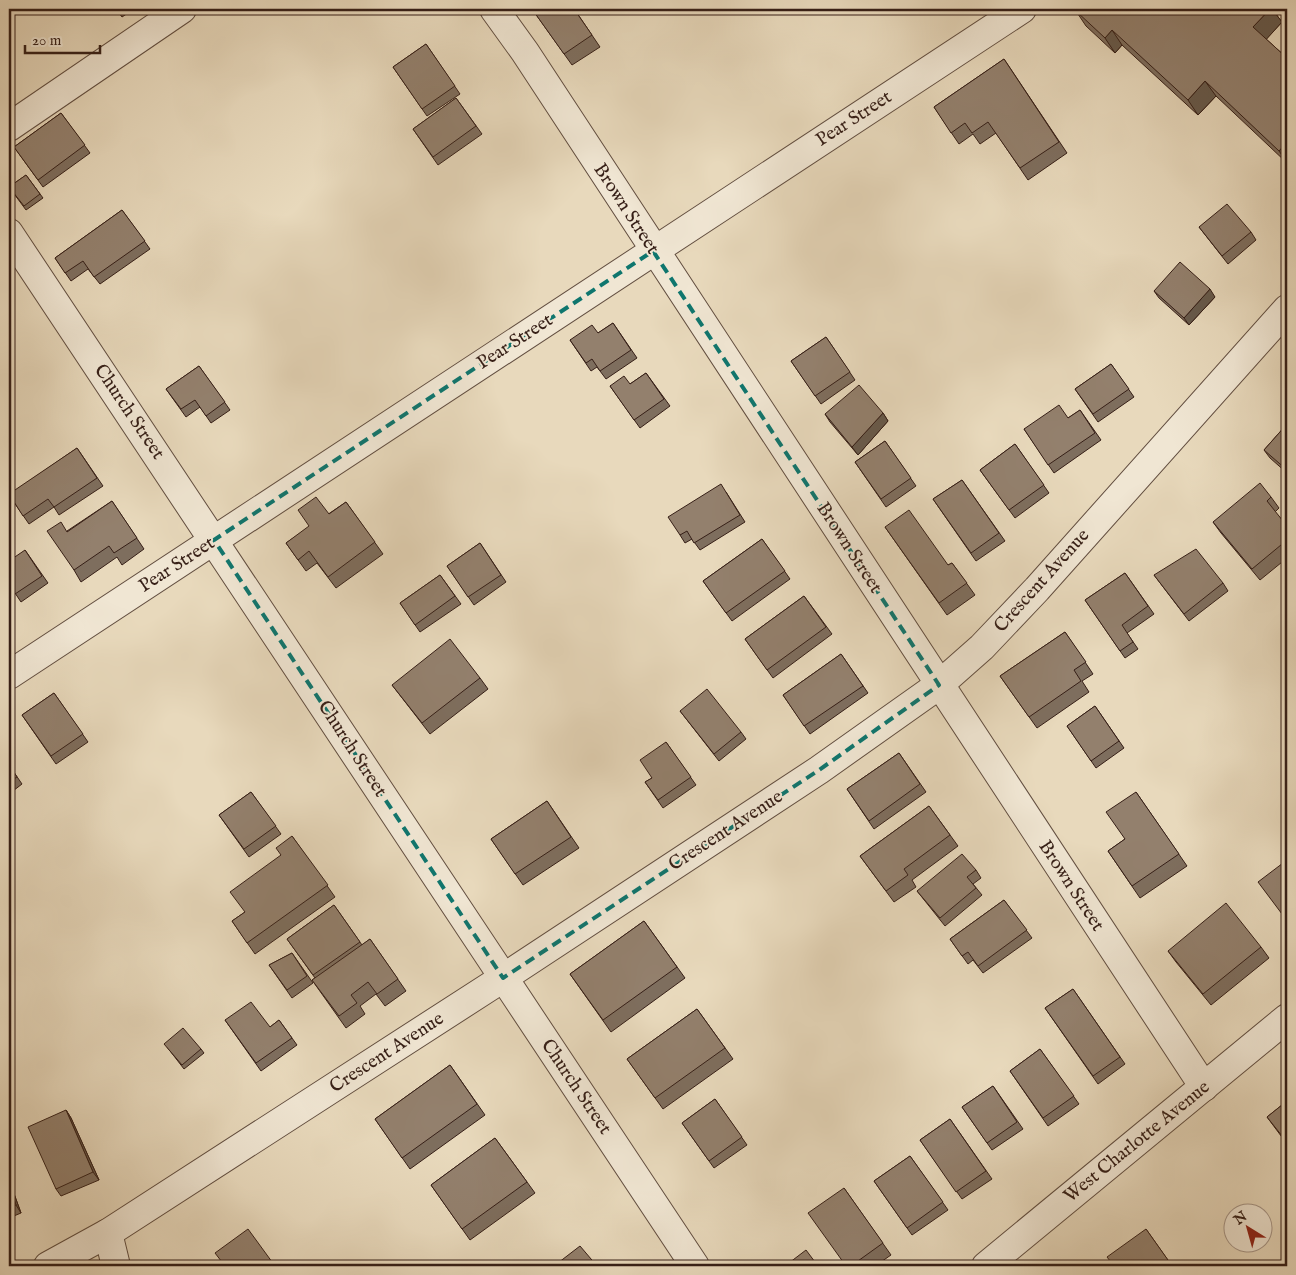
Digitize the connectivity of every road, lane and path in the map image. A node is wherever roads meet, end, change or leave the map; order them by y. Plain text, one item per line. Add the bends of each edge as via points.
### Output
1 (182, 9) edge
2 (494, 9) edge
3 (1022, 9) edge
4 (9, 127) edge
5 (9, 233) edge
6 (653, 251) junction
7 (1287, 309) edge
8 (214, 540) junction
9 (9, 675) edge
10 (939, 685) junction
11 (503, 978) junction
12 (1287, 1018) edge
13 (1204, 1087) junction
14 (108, 1233) junction
15 (48, 1266) edge
16 (116, 1266) edge
17 (695, 1266) edge
18 (986, 1266) edge

1 - 4 street
2 - 6 street, Brown Street
3 - 6 street, Pear Street
5 - 8 street, Church Street
6 - 8 street, Pear Street
6 - 10 street, Brown Street
7 - 10 street, Crescent Avenue via 1023,603 982,647
8 - 9 street, Pear Street
8 - 11 street, Church Street
10 - 11 street, Crescent Avenue via 819,770
10 - 13 street, Brown Street
11 - 14 street, Crescent Avenue
11 - 17 street, Church Street
12 - 13 street, West Charlotte Avenue
13 - 18 street, West Charlotte Avenue
14 - 15 street, Crescent Avenue
14 - 16 street

